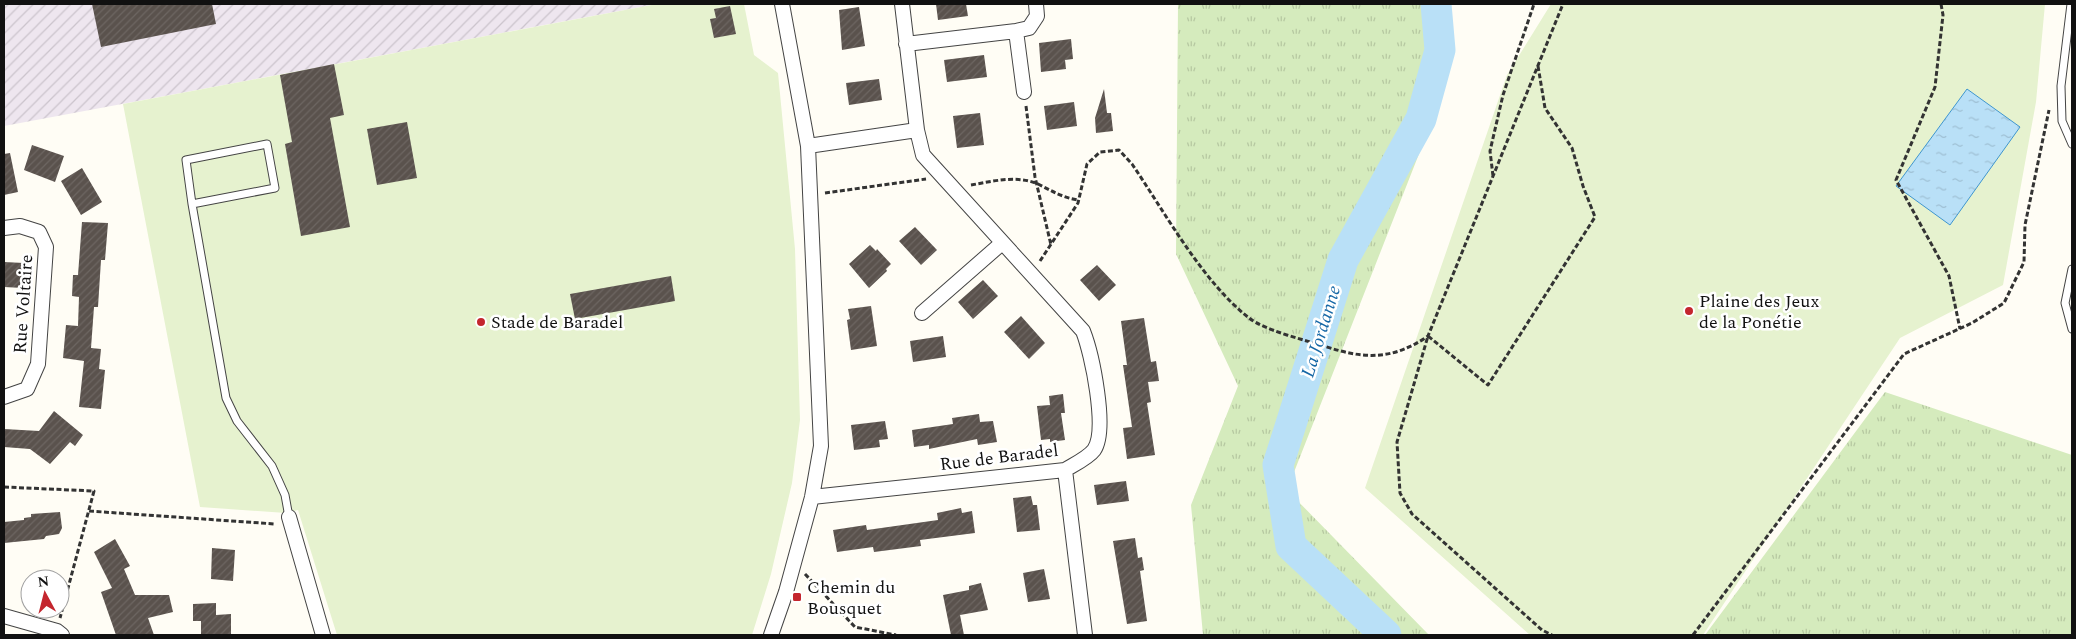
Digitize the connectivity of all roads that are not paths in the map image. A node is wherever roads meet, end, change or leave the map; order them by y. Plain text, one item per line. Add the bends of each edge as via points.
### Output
1 (782, 4) edge
2 (902, 4) edge
3 (1036, 4) edge
4 (2070, 4) edge
5 (1016, 31) junction
6 (906, 44) junction
7 (1024, 92) road end
8 (917, 130) junction
9 (2072, 144) edge
10 (808, 146) junction
11 (192, 204) junction
12 (4, 228) edge
13 (1002, 242) junction
14 (2072, 269) edge
15 (922, 313) dead end
16 (2072, 330) edge
17 (4, 397) edge
18 (1065, 470) junction
19 (812, 497) junction
20 (290, 521) joint
21 (4, 616) edge
22 (59, 633) edge
23 (323, 635) edge
24 (771, 635) edge
25 (1085, 635) edge

1 - 10 street
2 - 6 street, Rue de Baradel
3 - 5 street via 1037,16 1029,28
4 - 9 lane via 2061,86 2062,122
5 - 6 street
5 - 7 street
6 - 8 street, Rue de Baradel
8 - 10 street
8 - 13 street, Rue de Baradel via 923,155
10 - 19 street via 822,446
11 - 11 lane via 186,160 267,144 274,188
11 - 20 lane via 226,398 238,421 272,466
12 - 17 street, Rue Voltaire via 20,226 39,232 46,247 38,364 27,389
13 - 15 street
13 - 18 street, Rue de Baradel via 1083,331 1091,351 1101,430 1094,450
14 - 16 lane via 2065,303
18 - 19 street, Rue de Baradel
18 - 25 street
19 - 24 street
20 - 23 street
21 - 22 street

